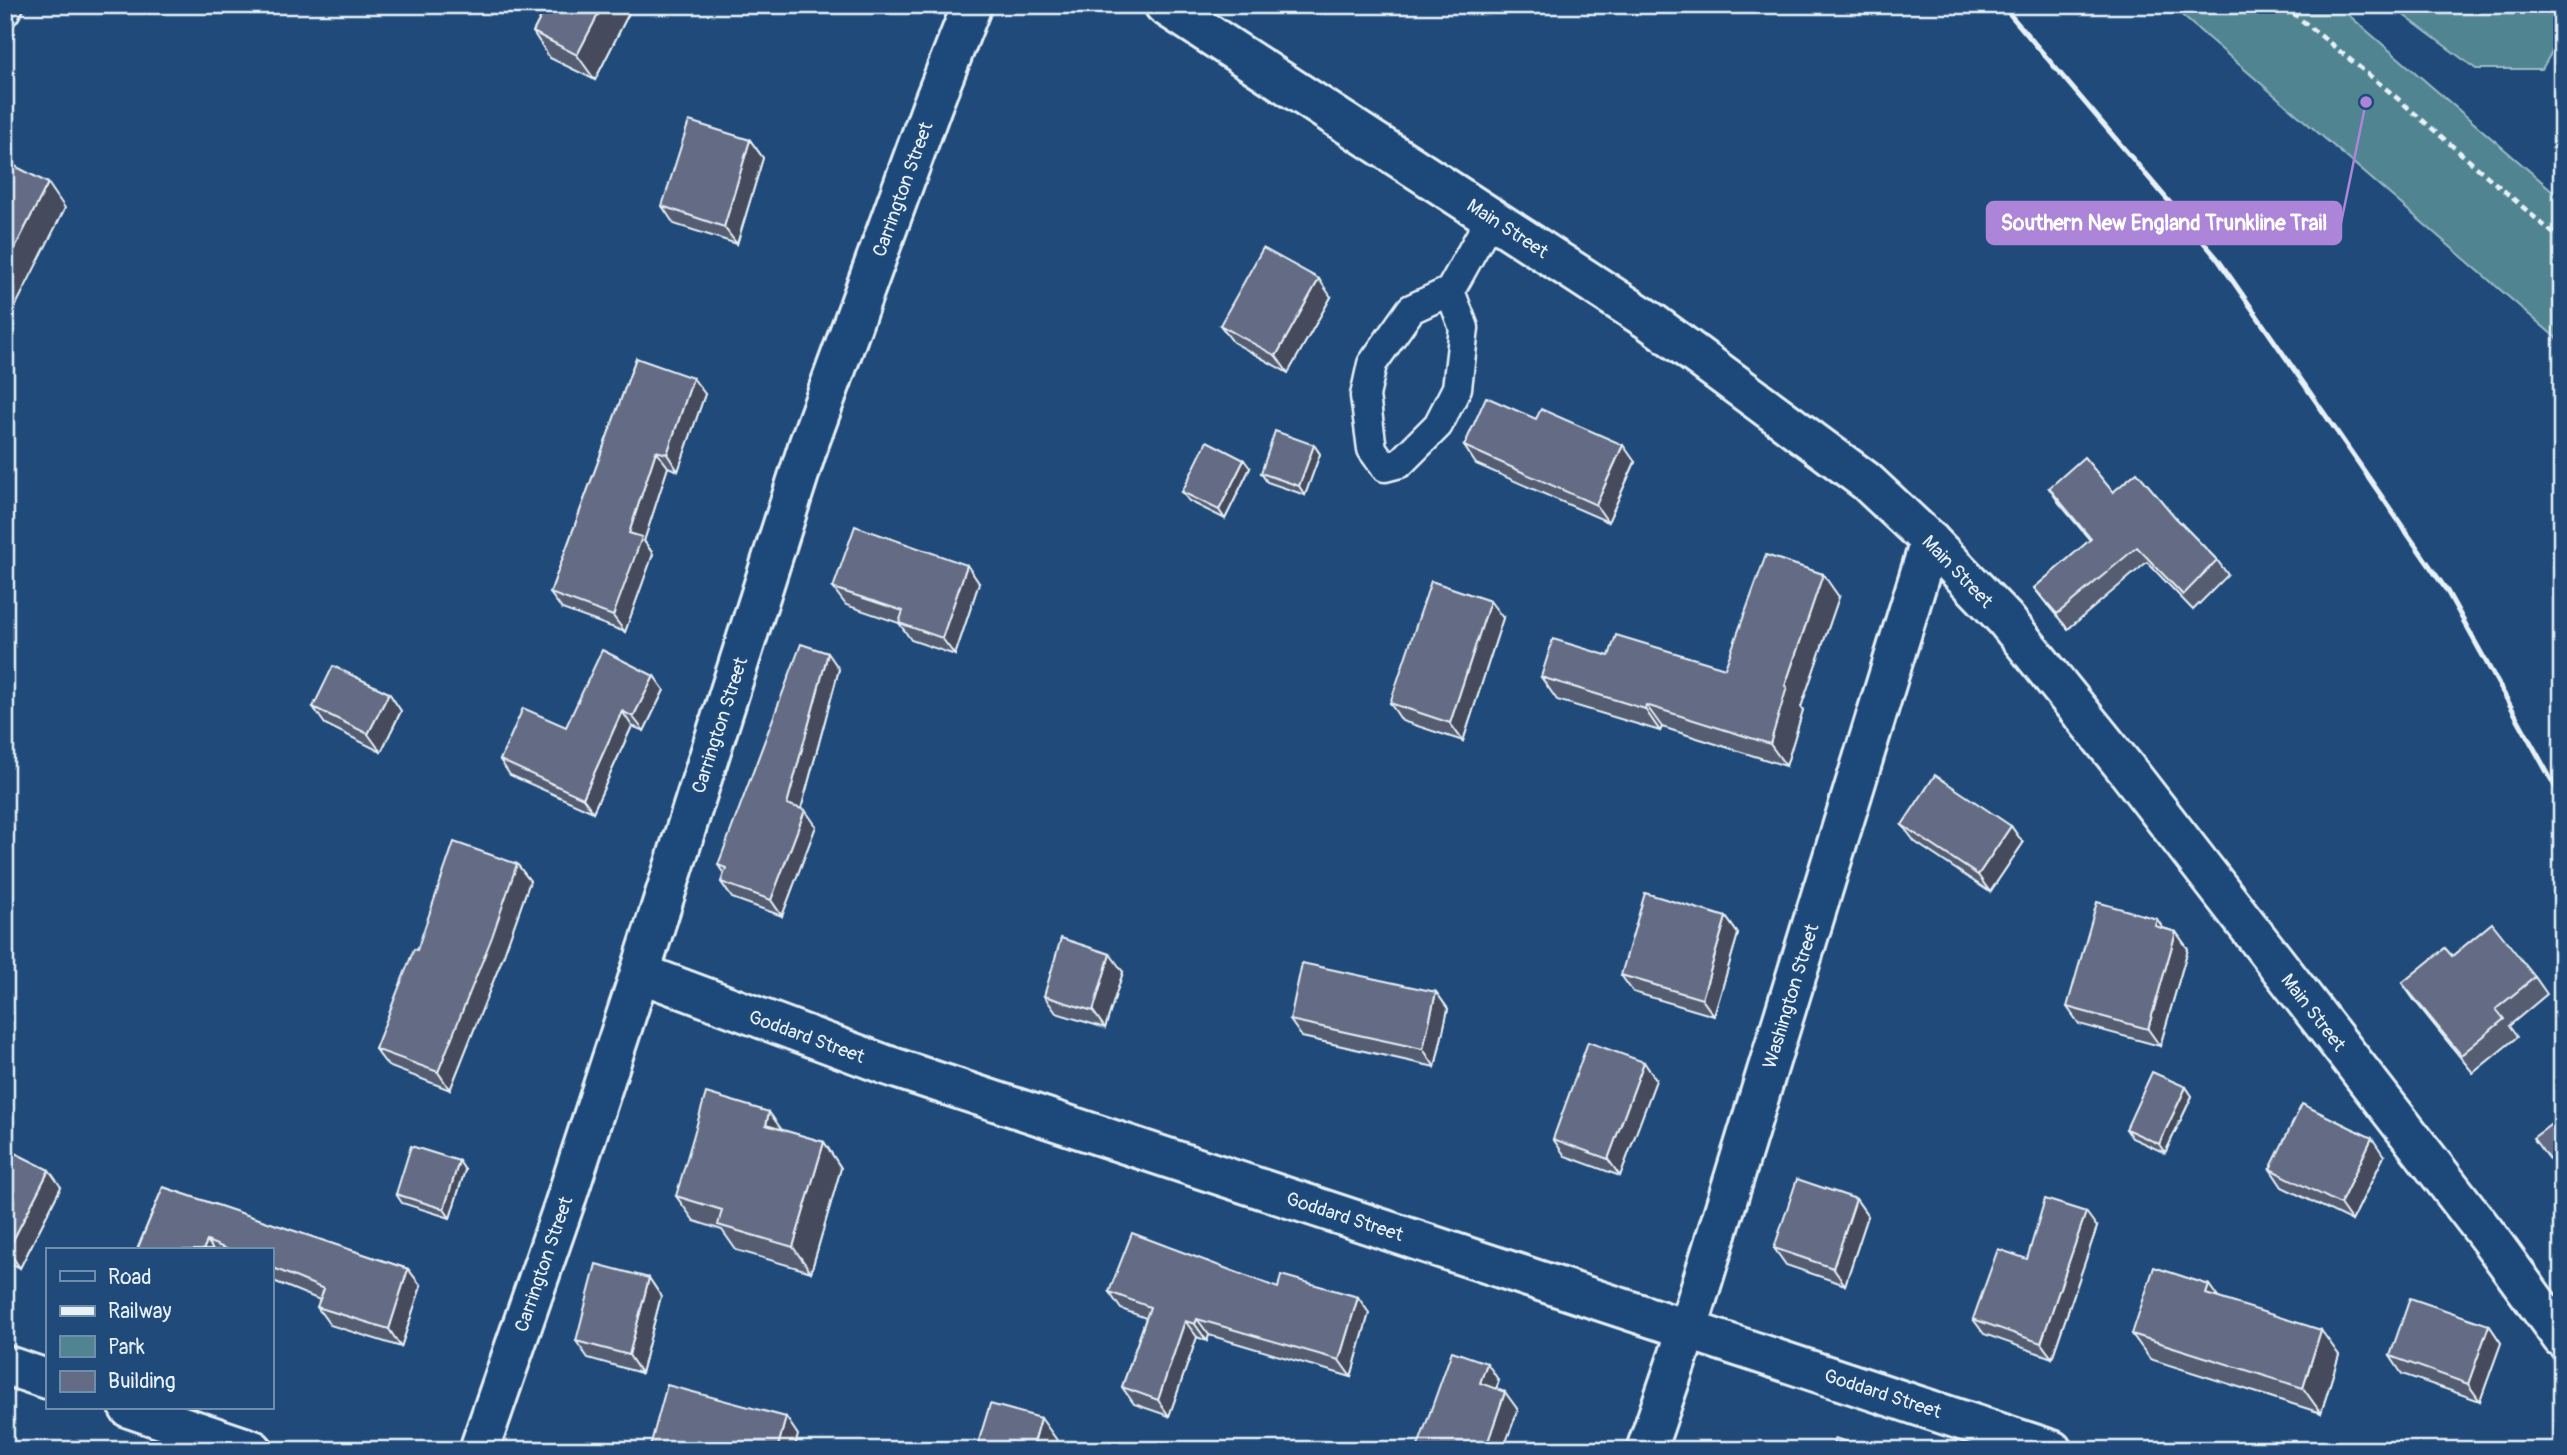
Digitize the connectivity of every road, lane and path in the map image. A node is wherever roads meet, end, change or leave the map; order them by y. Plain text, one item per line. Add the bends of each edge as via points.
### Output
1 (9, 5) edge
2 (972, 5) edge
3 (1164, 5) edge
4 (2283, 5) edge
5 (5, 12) edge
6 (1491, 217) junction
7 (2562, 241) edge
8 (1450, 291) junction
9 (1930, 541) junction
10 (640, 973) junction
11 (1688, 1328) junction
12 (2562, 1338) edge
13 (5, 1364) edge
14 (46, 1379) edge
15 (135, 1410) edge
16 (253, 1450) edge
17 (479, 1450) edge
18 (1646, 1450) edge
19 (2052, 1450) edge

1 - 5 lane
2 - 10 street, Carrington Street via 809,443
3 - 6 street, Main Street
4 - 7 path
6 - 8 lane
6 - 9 street, Main Street via 1737,384 1866,481
8 - 8 lane via 1464,328 1457,388 1438,425 1401,463 1385,467 1373,449 1365,396 1372,364 1411,309
9 - 11 street, Washington Street
9 - 12 street, Main Street via 2005,619 2127,770
10 - 11 street, Goddard Street via 886,1065
10 - 17 street, Carrington Street
11 - 18 street, Washington Street
11 - 19 street, Goddard Street
13 - 14 street
15 - 16 street

